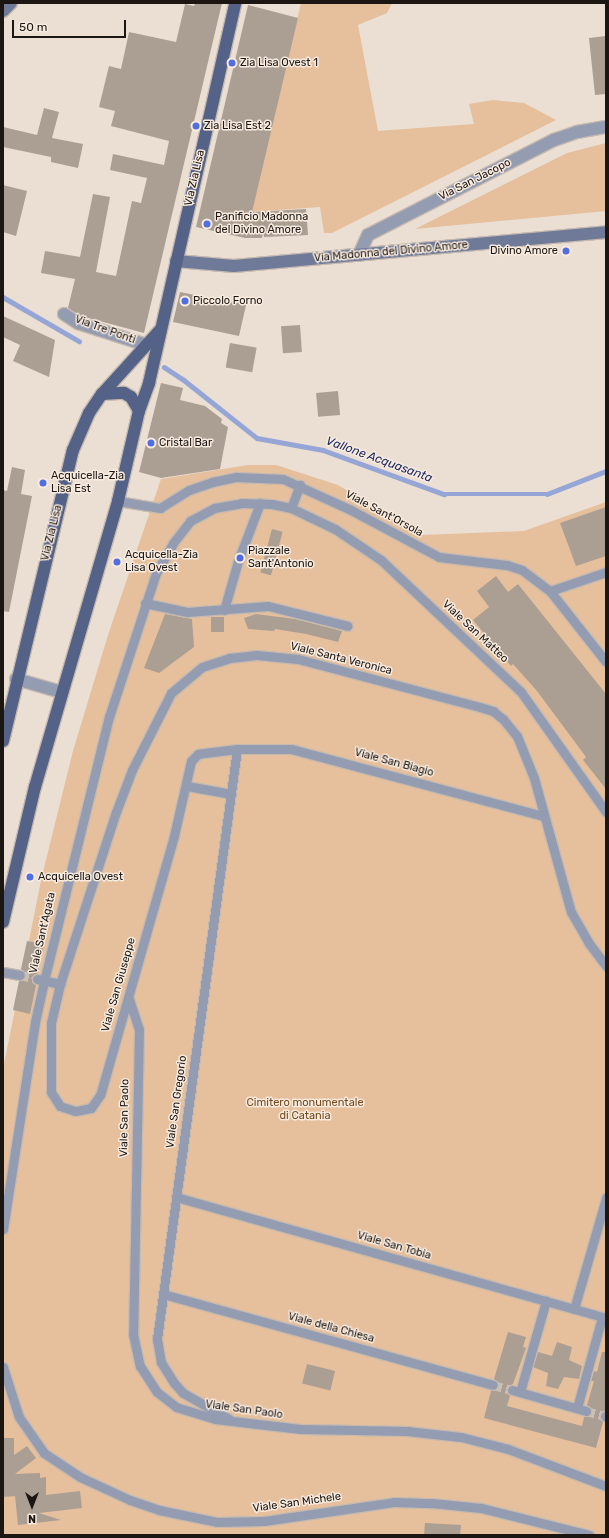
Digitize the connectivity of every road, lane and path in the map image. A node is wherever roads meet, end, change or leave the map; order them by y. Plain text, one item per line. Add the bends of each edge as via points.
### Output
1 (11, 3) edge
2 (235, 3) edge
3 (3, 11) edge
4 (606, 127) edge
5 (606, 232) edge
6 (359, 255) junction
7 (176, 261) junction
8 (64, 314) dead end
9 (161, 329) junction
10 (146, 345) junction
11 (102, 394) junction
12 (139, 411) junction
13 (300, 485) junction
14 (118, 501) junction
15 (260, 503) junction
16 (291, 508) junction
17 (606, 572) edge
18 (550, 591) junction
19 (145, 603) junction
20 (224, 610) junction
21 (348, 626) dead end
22 (605, 659) edge
23 (16, 679) junction
24 (62, 692) junction
25 (3, 741) edge
26 (237, 749) junction
27 (187, 786) junction
28 (230, 794) junction
29 (606, 812) edge
30 (543, 816) junction
31 (3, 922) edge
32 (606, 966) edge
33 (3, 972) edge
34 (20, 975) tunnel mouth
35 (41, 980) junction
36 (60, 984) junction
37 (129, 998) junction
38 (176, 1197) junction
39 (606, 1198) edge
40 (3, 1229) edge
41 (163, 1294) junction
42 (546, 1301) junction
43 (574, 1309) junction
44 (604, 1318) edge
45 (3, 1367) edge
46 (493, 1385) tunnel mouth
47 (235, 1422) junction
48 (606, 1486) edge
49 (589, 1535) edge

1 - 3 main road
2 - 7 main road, Via Zia Lisa
4 - 6 street, Via San Jacopo via 577,132 554,140 368,234
5 - 6 main road, Via Madonna del Divino Amore
6 - 7 main road, Via Madonna del Divino Amore via 234,266
7 - 9 main road, Via Zia Lisa
8 - 10 street, Via Tre Ponti via 78,323
9 - 10 main road, Via Zia Lisa
9 - 12 main road, Via Zia Lisa
10 - 11 main road, Via Zia Lisa
11 - 12 main road via 124,393 131,397
11 - 23 main road, Via Zia Lisa via 89,413 73,450
12 - 14 main road, Via Zia Lisa
13 - 14 street, Viale Sant'Orsola via 275,478 236,477 189,490 160,508
13 - 16 street
13 - 18 street, Viale Sant'Orsola via 439,557 507,565 522,570
14 - 24 main road, Via Zia Lisa
15 - 16 street, Viale San Matteo
15 - 19 street, Viale Sant'Agata via 214,508 190,521 173,543 156,573
15 - 20 street via 238,561
16 - 29 street, Viale San Matteo via 335,529 380,560 521,692
17 - 18 street
18 - 22 street, Viale Sant'Orsola
19 - 20 street via 187,612
19 - 35 street, Viale Sant'Agata via 109,717
20 - 21 street via 268,606
23 - 24 street
23 - 25 main road, Via Zia Lisa
24 - 31 main road, Via Zia Lisa via 35,787
26 - 27 street, Viale San Giuseppe via 198,754 191,761
26 - 28 street, Viale San Gregorio
26 - 30 street, Viale San Biagio via 273,748 311,753
27 - 28 street
27 - 37 street, Viale San Giuseppe
28 - 38 street, Viale San Gregorio
30 - 32 street, Viale Santa Veronica via 571,912 588,942
30 - 36 street, Viale Santa Veronica via 534,778 517,736 493,711 298,659 257,655 212,662 189,675 171,693 143,745 116,812
33 - 34 street
35 - 36 street
35 - 40 street, Viale Sant'Agata
36 - 37 street, Viale San Giuseppe via 51,1024 51,1092 54,1100 67,1110 83,1110 96,1103
37 - 47 street, Viale San Paolo via 139,1029 133,1318 140,1366 148,1380 167,1401 187,1412
38 - 41 street, Viale San Gregorio
38 - 42 street, Viale San Tobia
39 - 43 street
41 - 46 street, Viale della Chiesa
41 - 47 street, Viale San Gregorio via 158,1350 166,1372 184,1393
42 - 43 street, Viale San Tobia
42 - 44 street via 516,1391 581,1410
43 - 44 street, Viale San Tobia
45 - 49 street, Viale San Michele via 19,1417 44,1453 80,1477 159,1510 217,1522 264,1521 394,1502 432,1503 481,1508
47 - 48 street, Viale San Paolo via 300,1429 407,1431 460,1437 508,1449

